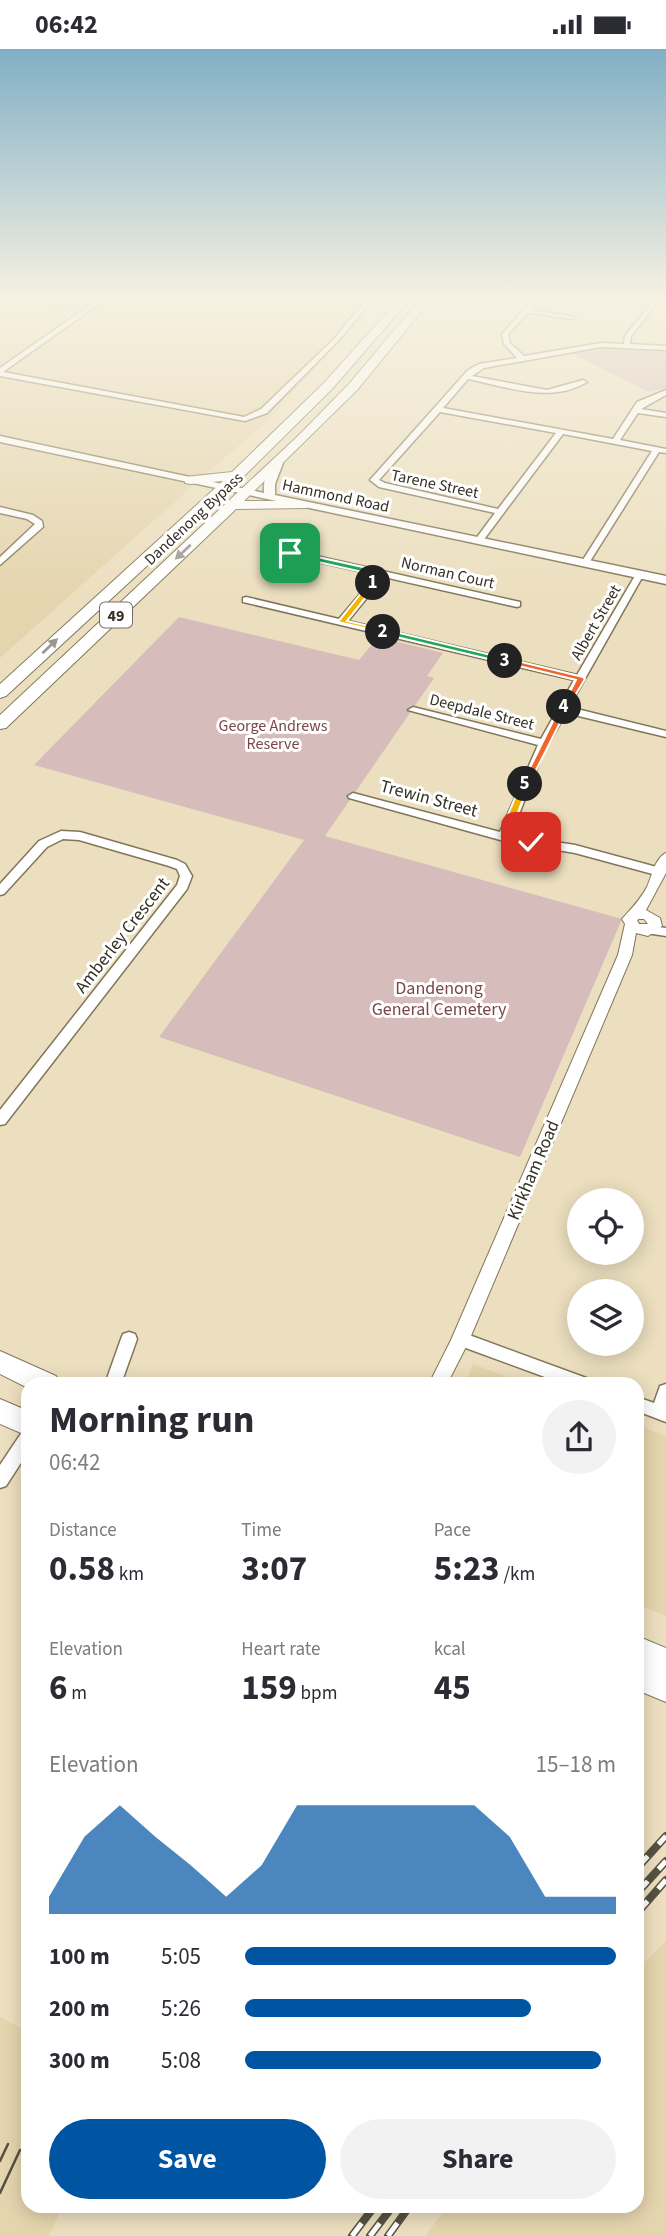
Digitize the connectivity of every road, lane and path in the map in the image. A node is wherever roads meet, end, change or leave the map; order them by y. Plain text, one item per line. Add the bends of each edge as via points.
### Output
1 (131, 398) edge
2 (278, 398) edge
3 (316, 398) edge
4 (342, 398) edge
5 (448, 398) edge
6 (649, 398) edge
7 (438, 409) junction
8 (635, 410) junction
9 (666, 415) edge
10 (561, 432) junction
11 (0, 439) edge
12 (615, 442) junction
13 (661, 450) edge
14 (277, 463) junction
15 (236, 476) junction
16 (195, 481) junction
17 (223, 488) junction
18 (246, 492) junction
19 (270, 498) junction
20 (233, 505) junction
21 (302, 505) junction
22 (0, 510) edge
23 (197, 512) junction
24 (500, 512) junction
25 (479, 540) junction
26 (290, 553) dead end
27 (0, 562) edge
28 (585, 563) junction
29 (381, 574) junction
30 (640, 574) junction
31 (666, 580) edge
32 (246, 600) dead end
33 (517, 604) dead end
34 (342, 622) junction
35 (581, 679) junction
36 (0, 693) edge
37 (563, 709) junction
38 (413, 710) dead end
39 (0, 725) edge
40 (666, 734) edge
41 (544, 743) junction
42 (353, 796) dead end
43 (504, 837) junction
44 (666, 857) edge
45 (660, 871) junction
46 (0, 891) edge
47 (648, 924) edge
48 (666, 932) edge
49 (0, 1120) edge
50 (129, 1339) dead end
51 (460, 1341) junction
52 (0, 1362) edge
53 (32, 1377) edge
54 (115, 1377) edge
55 (442, 1377) edge
56 (447, 1377) edge
57 (563, 1377) edge
58 (666, 1391) edge
59 (644, 1407) edge
60 (0, 1411) edge
61 (663, 1414) edge
62 (21, 1421) edge
63 (21, 1448) edge
64 (0, 1480) edge
65 (644, 1654) edge
66 (666, 1663) edge
67 (644, 1678) edge
68 (666, 1688) edge

1 - 2 street via 245,419
3 - 15 highway, Dandenong Bypass / 49
4 - 14 highway, Dandenong Bypass / 49
5 - 7 street, Tarene Street
6 - 8 street
7 - 10 street
7 - 24 street, Tarene Street via 374,482
8 - 9 street
8 - 12 street
10 - 12 street
10 - 24 street
11 - 16 main road, Hammond Road
12 - 13 street
13 - 28 street
14 - 18 highway, Dandenong Bypass / 49
14 - 19 main road via 268,489
15 - 16 highway
15 - 17 highway, Dandenong Bypass / 49
16 - 17 main road, Hammond Road
16 - 23 main road
17 - 18 main road, Hammond Road
17 - 23 highway, Dandenong Bypass / 49
18 - 19 main road, Hammond Road
18 - 20 highway, Dandenong Bypass / 49
19 - 21 main road, Hammond Road
20 - 21 highway
20 -> 39 highway, Dandenong Bypass / 49
21 - 25 main road, Hammond Road
22 - 27 street via 30,517 39,527
36 -> 23 highway, Dandenong Bypass / 49
24 - 25 street
25 - 28 main road, Hammond Road
26 - 29 street, Norman Court
28 - 30 main road, Hammond Road
29 - 33 street, Norman Court
29 - 34 street
30 - 31 main road, Hammond Road
30 - 35 street, Albert Street
32 - 34 street
34 - 35 street
35 - 37 street, Albert Street
37 - 40 street
37 - 41 street, Albert Street
38 - 41 street, Deepdale Street
41 - 43 street, Albert Street
42 - 43 street, Trewin Street
43 - 45 street, Trewin Street
44 - 45 street
45 - 47 street
46 - 49 street, Amberley Crescent via 43,844 66,834 173,863 186,876 183,886
47 - 48 street
47 - 51 street, Kirkham Road via 625,955
50 - 54 street
51 - 55 street, Kirkham Road
51 - 56 street
51 - 57 street
52 - 53 highway
58 - 61 street
59 - 61 street
60 - 62 highway
63 - 64 street
65 - 66 highway
67 - 68 highway

